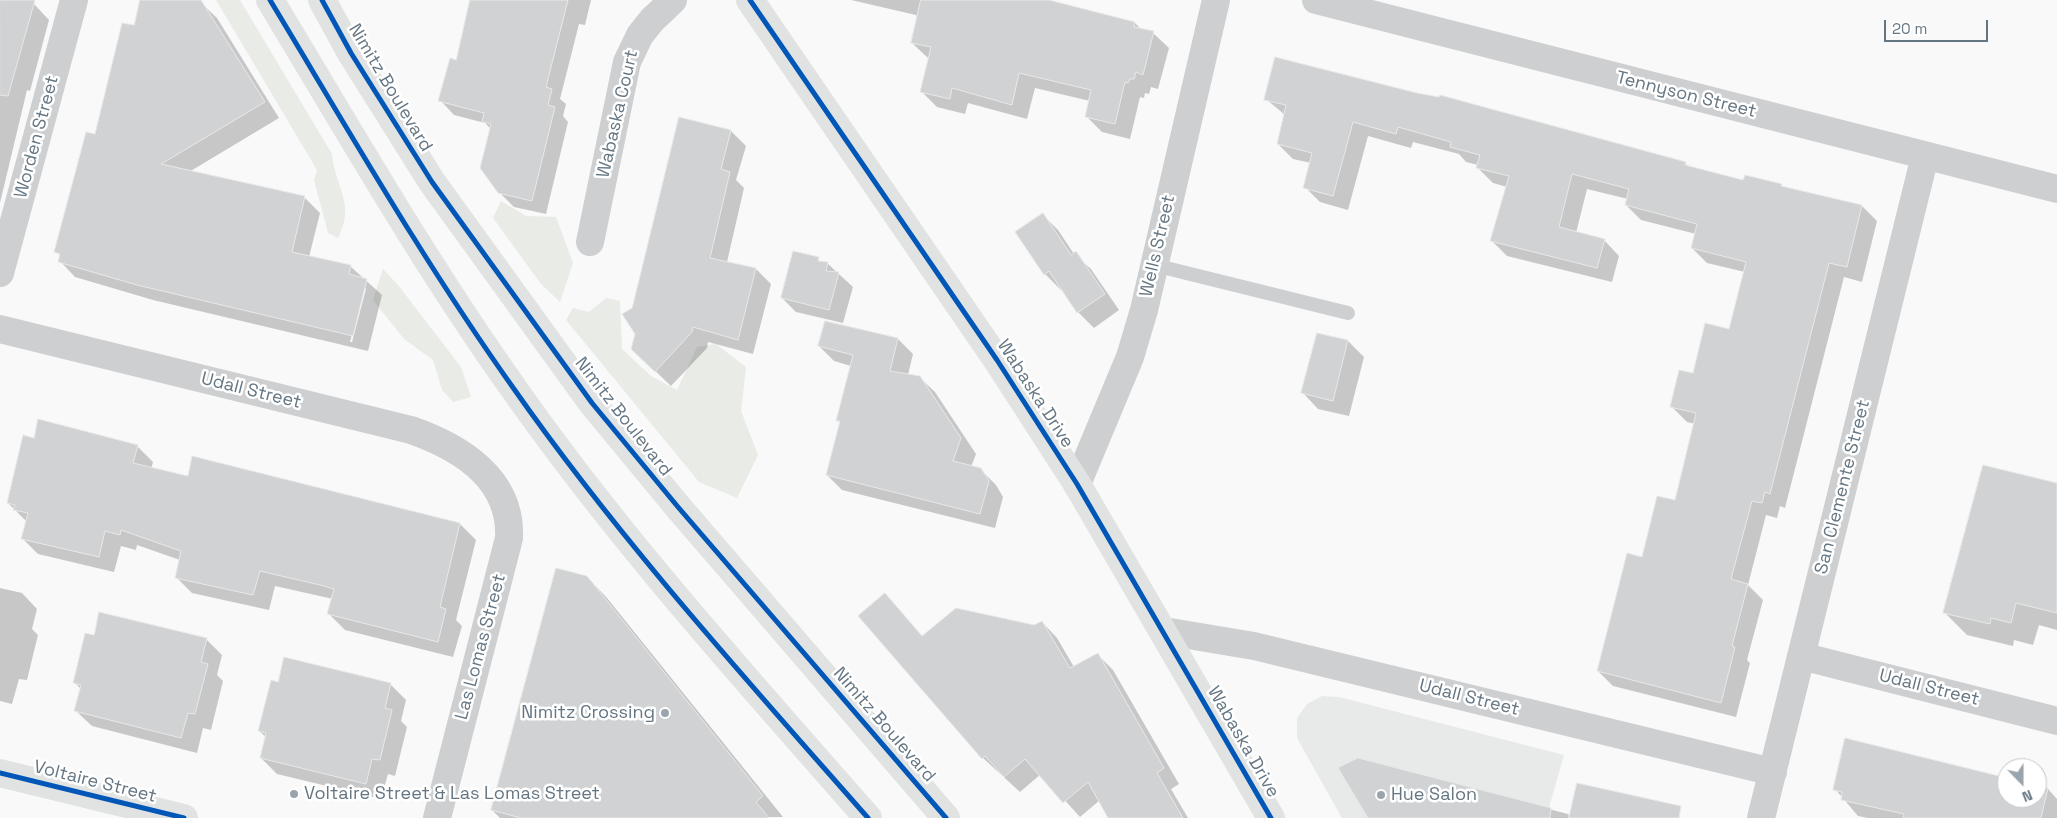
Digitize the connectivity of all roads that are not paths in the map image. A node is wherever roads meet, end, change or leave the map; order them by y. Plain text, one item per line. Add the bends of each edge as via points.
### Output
1 (74, 0) edge
2 (270, 0) edge
3 (322, 0) edge
4 (673, 0) edge
5 (750, 0) edge
6 (1216, 0) edge
7 (1316, 0) edge
8 (1926, 156) junction
9 (2057, 188) edge
10 (590, 242) dead end
11 (1154, 265) junction
12 (0, 273) edge
13 (1348, 313) dead end
14 (0, 329) edge
15 (491, 478) joint
16 (1077, 484) junction
17 (1164, 631) junction
18 (1801, 656) junction
19 (2057, 721) edge
20 (1773, 772) junction
21 (0, 773) edge
22 (184, 818) edge
23 (437, 818) edge
24 (868, 818) edge
25 (946, 818) edge
26 (1271, 818) edge
27 (1762, 818) edge

1 - 12 street, Worden Street
2 - 24 main road via 402,223 514,389 638,551
3 - 25 main road, Nimitz Boulevard via 351,53 432,182 592,403
4 - 10 street, Wabaska Court via 640,35 626,62
5 - 16 main road, Wabaska Drive via 992,352
6 - 11 street, Wells Street
7 - 8 street, Tennyson Street
8 - 9 street, Tennyson Street
8 - 18 street, San Clemente Street
11 - 13 lane
11 - 16 street, Wells Street via 1130,357
14 - 15 street, Udall Street via 411,430 456,450
15 - 23 street, Las Lomas Street via 505,503 509,538
16 - 17 main road, Wabaska Drive
17 - 20 street, Udall Street via 1254,646
17 - 26 main road, Wabaska Drive
18 - 19 street, Udall Street
18 - 20 street, San Clemente Street
20 - 27 street, San Clemente Street
21 - 22 main road, Voltaire Street

